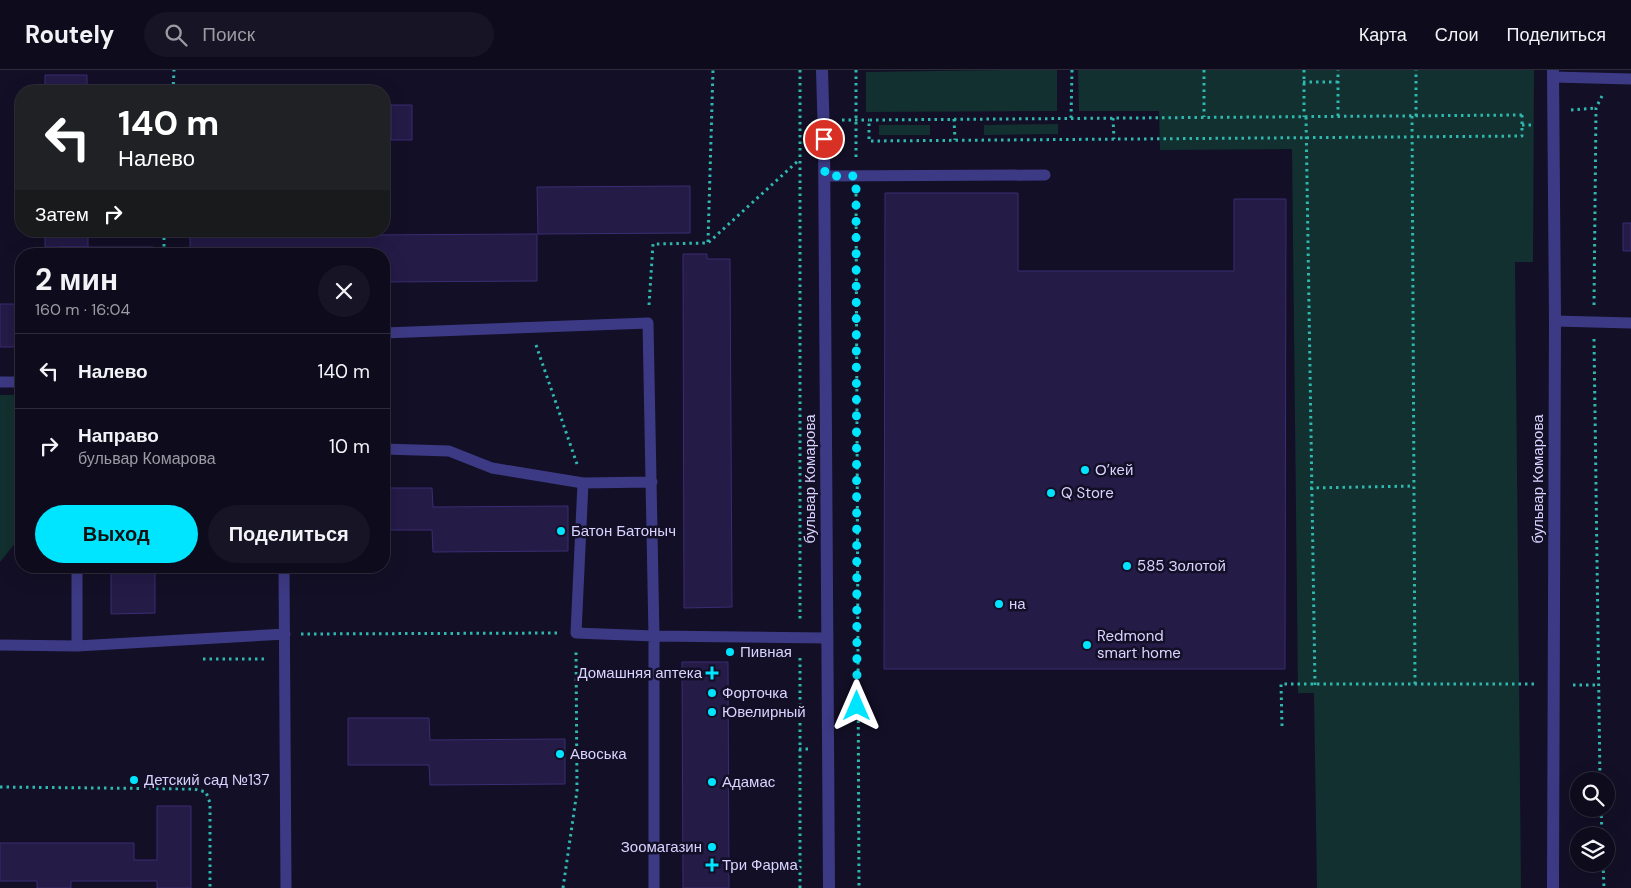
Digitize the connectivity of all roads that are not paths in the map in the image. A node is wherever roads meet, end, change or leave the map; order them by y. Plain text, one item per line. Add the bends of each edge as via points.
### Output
1 (822, 70) edge
2 (1553, 74) edge
3 (1631, 79) edge
4 (1045, 175) dead end
5 (825, 176) junction
6 (1555, 321) junction
7 (1631, 323) edge
8 (390, 333) edge
9 (0, 382) edge
10 (15, 382) edge
11 (390, 449) edge
12 (652, 482) junction
13 (583, 483) junction
14 (77, 573) edge
15 (284, 573) edge
16 (285, 634) junction
17 (654, 636) junction
18 (827, 638) junction
19 (0, 645) edge
20 (77, 646) junction
21 (286, 888) edge
22 (654, 888) edge
23 (829, 888) edge
24 (1553, 888) edge

1 - 5 street, бульвар Комарова
2 - 3 lane
2 - 6 street, бульвар Комарова
4 - 5 lane
5 - 18 street, бульвар Комарова
6 - 7 lane
6 - 24 street, бульвар Комарова
8 - 12 lane via 648,324
9 - 10 lane
11 - 13 lane via 449,451 492,468
12 - 13 lane
12 - 17 lane
13 - 17 lane via 576,633
14 - 20 lane
15 - 16 lane
16 - 20 lane
16 - 21 lane
17 - 18 lane
17 - 22 lane
18 - 23 street, бульвар Комарова
19 - 20 lane

